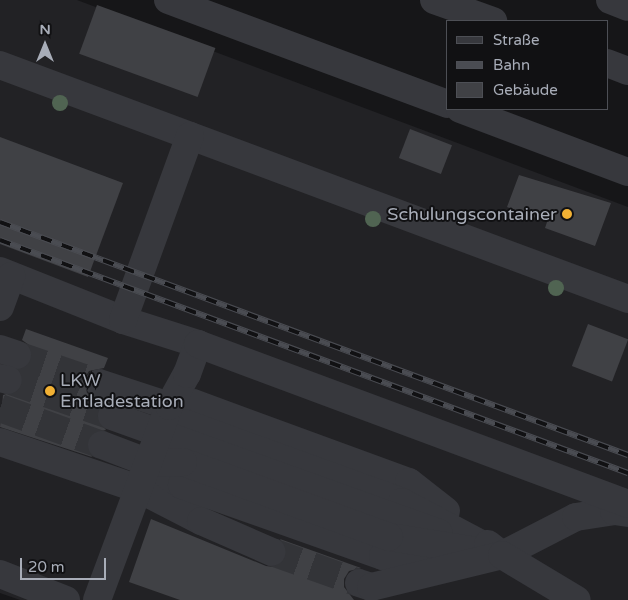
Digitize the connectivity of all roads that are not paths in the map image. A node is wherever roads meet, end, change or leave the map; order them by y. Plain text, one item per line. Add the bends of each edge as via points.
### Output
1 (168, 0) edge
2 (434, 0) edge
3 (610, 0) edge
4 (628, 7) edge
5 (490, 20) edge
6 (608, 63) edge
7 (0, 65) edge
8 (628, 70) edge
9 (446, 104) edge
10 (463, 110) edge
11 (190, 136) junction
12 (628, 172) edge
13 (6, 274) edge
14 (628, 299) edge
15 (0, 307) edge
16 (123, 320) junction
17 (198, 344) junction
18 (99, 383) tunnel mouth
19 (169, 406) junction
20 (112, 416) tunnel mouth
21 (159, 432) junction
22 (0, 442) edge
23 (102, 445) tunnel mouth
24 (148, 463) junction
25 (139, 489) junction
26 (628, 504) edge
27 (628, 513) edge
28 (396, 519) junction
29 (272, 552) tunnel mouth
30 (502, 555) junction
31 (0, 574) edge
32 (365, 585) tunnel mouth
33 (66, 600) edge
34 (97, 600) edge
35 (577, 600) edge

1 - 9 street
2 - 5 street
3 - 4 street
6 - 8 street
7 - 11 street
10 - 12 street
11 - 14 street
11 - 16 street
13 - 15 street
13 - 16 street
16 - 17 street
17 - 19 street via 187,374
17 - 26 street
18 - 19 street
19 - 21 street
19 - 28 street via 193,403
20 - 21 street
21 - 24 street
21 - 28 street
22 - 25 street
23 - 24 street
24 - 25 street
24 - 28 street via 183,462
25 - 29 street
25 - 34 street
27 - 30 street via 614,511 576,517
28 - 30 street
28 - 30 street
30 - 32 street
30 - 35 street
31 - 33 street

